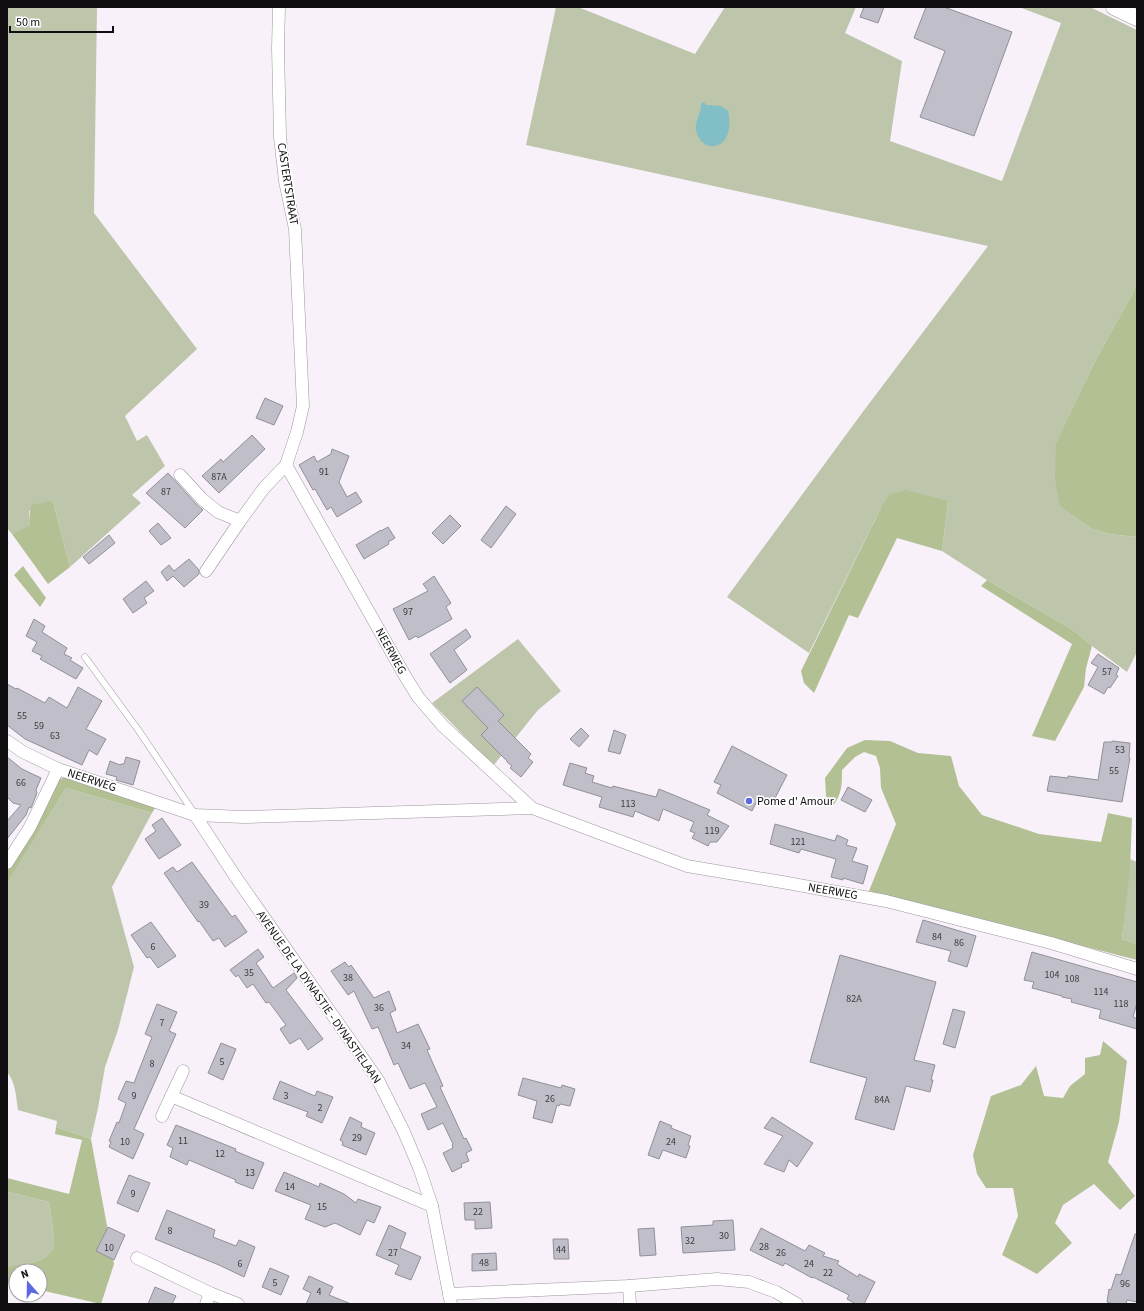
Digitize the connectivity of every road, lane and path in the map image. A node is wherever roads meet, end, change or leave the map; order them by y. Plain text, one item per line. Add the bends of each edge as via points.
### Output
1 (279, 7) edge
2 (1114, 7) edge
3 (1137, 18) edge
4 (286, 465) junction
5 (180, 475) dead end
6 (240, 521) junction
7 (206, 571) dead end
8 (85, 657) dead end
9 (7, 741) edge
10 (58, 769) junction
11 (532, 808) junction
12 (195, 815) junction
13 (7, 863) edge
14 (1137, 969) edge
15 (183, 1071) dead end
16 (171, 1096) junction
17 (162, 1116) dead end
18 (432, 1206) junction
19 (138, 1258) dead end
20 (629, 1286) junction
21 (208, 1298) edge
22 (450, 1299) edge
23 (238, 1304) edge
24 (630, 1304) edge
25 (797, 1304) edge

1 - 4 street, CASTERTSTRAAT via 280,137 285,181 295,229 303,406
2 - 3 main road
4 - 6 street via 264,488
4 - 11 street, NEERWEG via 418,697 443,726
5 - 6 street via 218,512
6 - 7 street
8 - 12 lane via 139,731
9 - 10 street, NEERWEG
10 - 12 street, NEERWEG
10 - 13 street, NEERWEG via 30,826
11 - 12 street, NEERWEG via 244,817
11 - 14 street, NEERWEG via 687,866 886,901 1051,943
12 - 18 street, AVENUE DE LA DYNASTIE - DYNASTIELAAN via 378,1080 404,1132
15 - 16 street
16 - 17 street
16 - 18 street
18 - 22 street, AVENUE DE LA DYNASTIE - DYNASTIELAAN
19 - 21 street
20 - 22 street
20 - 24 street
20 - 25 street via 717,1279 749,1282 776,1292
21 - 23 street

